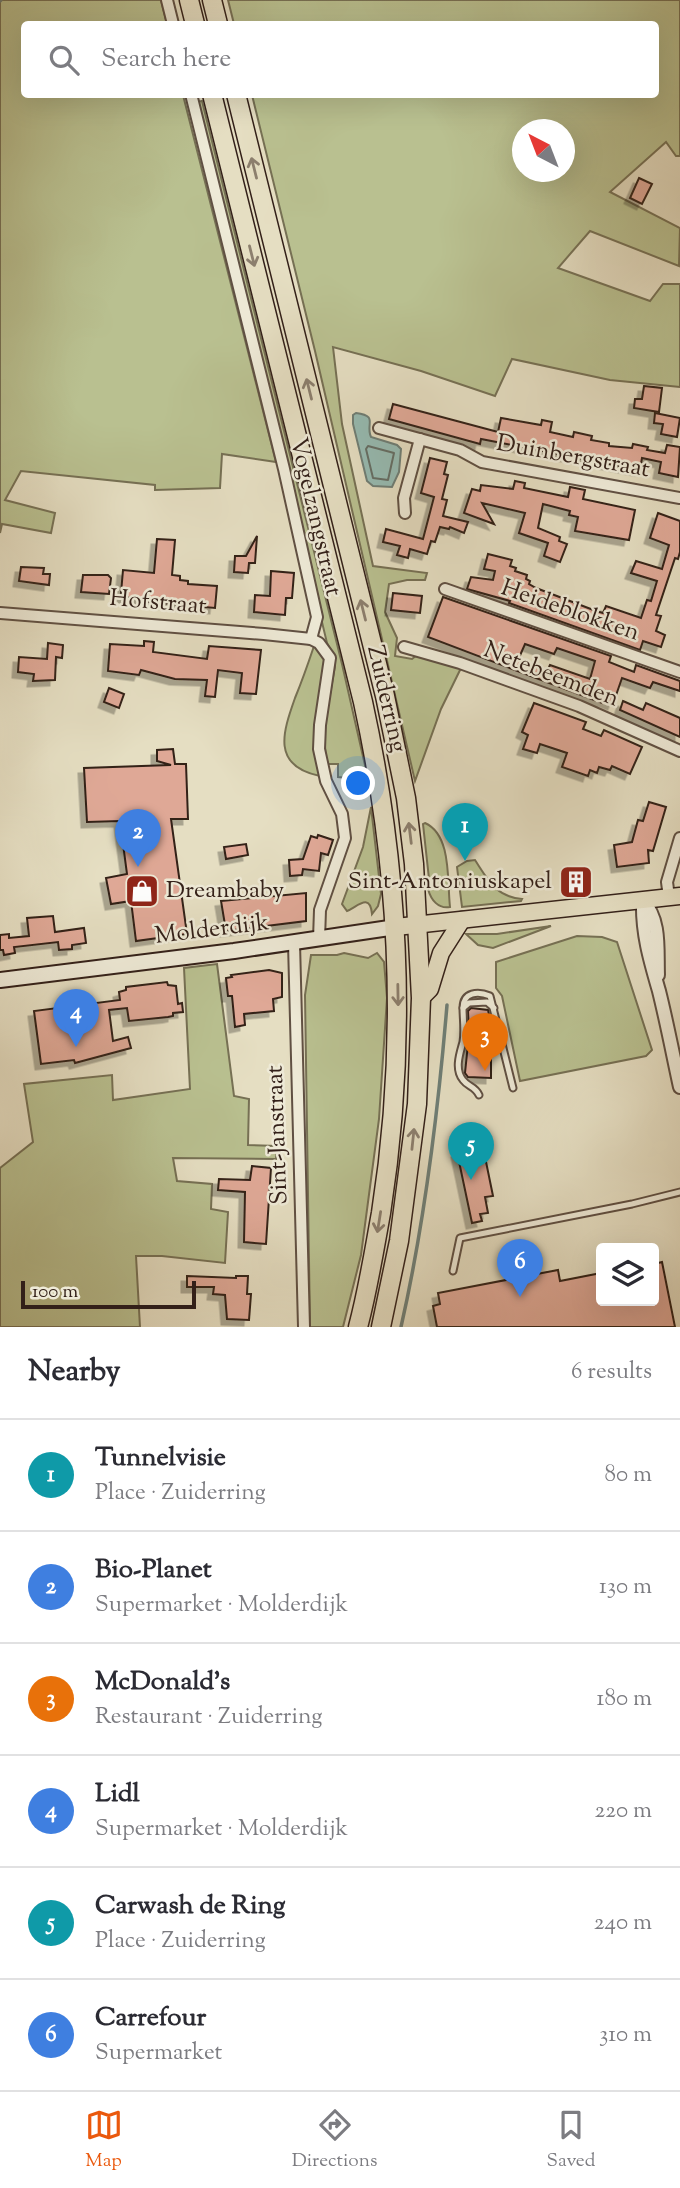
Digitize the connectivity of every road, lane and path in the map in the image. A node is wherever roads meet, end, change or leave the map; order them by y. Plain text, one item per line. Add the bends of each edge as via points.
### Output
1 (167, 0) edge
2 (189, 0) edge
3 (212, 0) edge
4 (172, 21) edge
5 (194, 21) edge
6 (217, 21) edge
7 (192, 98) edge
8 (213, 98) edge
9 (237, 98) edge
10 (379, 428) dead end
11 (421, 439) junction
12 (680, 498) edge
13 (405, 513) dead end
14 (445, 589) dead end
15 (0, 613) edge
16 (312, 639) junction
17 (404, 647) dead end
18 (680, 671) edge
19 (680, 751) edge
20 (680, 838) edge
21 (675, 896) edge
22 (643, 901) junction
23 (462, 920) junction
24 (419, 925) junction
25 (396, 927) junction
26 (318, 939) junction
27 (294, 943) junction
28 (0, 980) edge
29 (421, 998) junction
30 (680, 1086) edge
31 (513, 1088) dead end
32 (479, 1095) dead end
33 (680, 1192) edge
34 (453, 1271) dead end
35 (304, 1327) edge
36 (358, 1327) edge
37 (381, 1327) edge

1 - 4 street
2 - 5 highway
3 - 6 highway
7 - 16 street, Vogelzangstraat via 317,617
8 -> 25 highway, Zuiderring via 363,702 385,817
24 -> 9 highway, Zuiderring via 405,798 385,696
10 - 11 street, Duinbergstraat
11 - 12 street, Duinbergstraat via 482,462
11 - 13 street via 404,498
14 - 18 street, Heideblokken
15 - 16 street, Hofstraat
16 - 26 street via 326,649 330,659 319,749 345,838 320,910
17 - 19 street, Netebeemden via 579,706
20 - 21 street via 667,882
21 - 22 main road, Molderdijk
22 - 23 main road, Molderdijk
22 - 30 street via 648,957
23 - 24 main road, Molderdijk
23 - 29 main road via 441,953 430,989
24 - 25 main road, Molderdijk
24 - 29 highway, Zuiderring
25 - 26 main road, Molderdijk
25 -> 36 highway, Zuiderring via 395,1101 377,1237
26 - 27 main road, Molderdijk
27 - 28 main road, Molderdijk
27 - 35 street, Sint-Janstraat
37 -> 29 highway, Zuiderring via 410,1174
31 - 32 lane via 494,1008 487,1002 469,1003 463,1008 460,1074
33 - 34 lane via 460,1238

